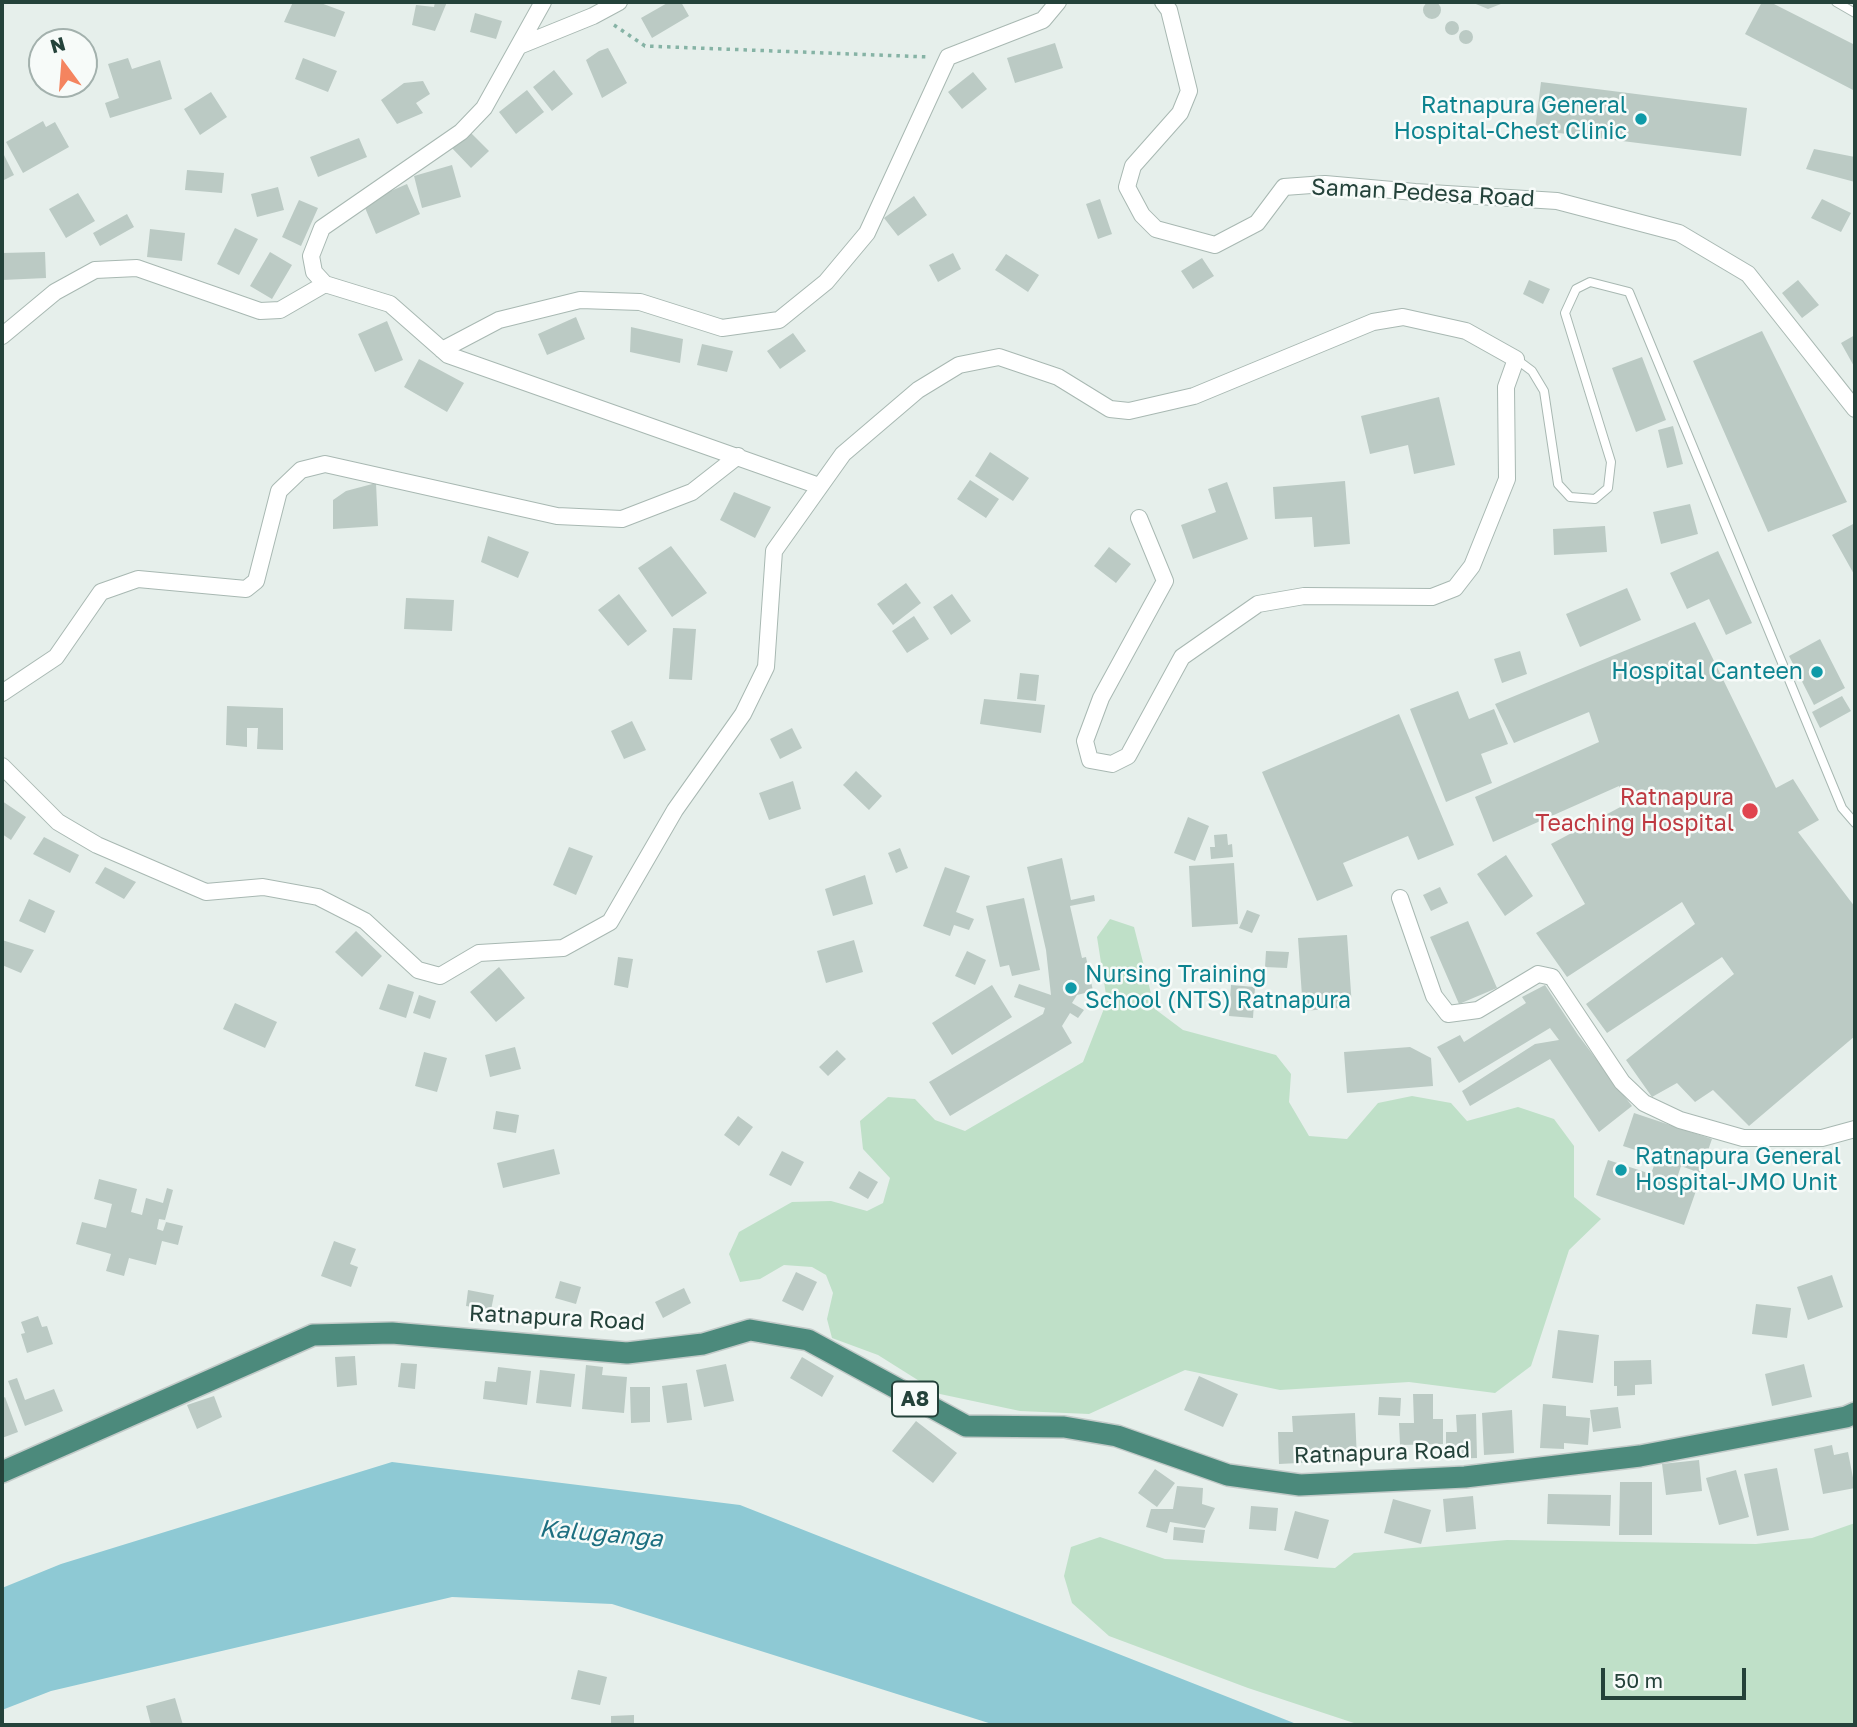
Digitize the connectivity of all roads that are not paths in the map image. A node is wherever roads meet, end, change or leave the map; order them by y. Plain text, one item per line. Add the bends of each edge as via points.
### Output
1 (543, 2) edge
2 (620, 2) edge
3 (1058, 2) edge
4 (1163, 2) edge
5 (1836, 2) edge
6 (1855, 13) edge
7 (519, 46) junction
8 (325, 284) junction
9 (2, 336) edge
10 (442, 350) junction
11 (1516, 359) junction
12 (1855, 409) edge
13 (738, 456) junction
14 (818, 486) junction
15 (1139, 518) dead end
16 (2, 693) edge
17 (2, 766) edge
18 (1855, 822) edge
19 (1400, 898) dead end
20 (1855, 1129) edge
21 (1855, 1413) edge
22 (2, 1472) edge

1 - 7 street
2 - 7 street
3 - 10 street via 1043,20 948,57 867,233 825,282 779,320 722,328 640,302 580,300 499,320
4 - 12 street, Saman Pedesa Road via 1189,92 1180,113 1133,166 1127,187 1142,215 1156,229 1215,245 1257,223 1284,187 1325,184 1557,201 1679,233 1748,274
5 - 6 lane
7 - 8 street via 484,108 461,132 323,229 311,256 314,272
8 - 9 street via 280,310 260,311 136,268 95,270 55,292
8 - 10 street via 390,303
10 - 13 street
11 - 14 street via 1466,331 1404,317 1373,322 1194,396 1129,411 1110,410 1058,377 999,357 959,365 918,390 843,454
11 - 15 street via 1506,387 1507,479 1472,566 1455,588 1432,597 1304,596 1258,604 1182,657 1128,756 1112,764 1090,760 1085,741 1101,698 1165,581
11 - 18 lane via 1532,371 1544,391 1558,484 1570,497 1595,499 1608,488 1611,462 1565,313 1576,289 1590,282 1629,292 1842,808
13 - 14 street
13 - 16 street via 692,492 622,519 557,516 325,464 301,470 279,491 256,581 246,589 138,579 102,592 56,657
14 - 17 street via 774,551 766,667 743,714 675,810 610,922 564,948 479,953 440,976 418,970 365,921 318,897 264,887 206,892 97,845 58,822
19 - 20 street via 1434,996 1448,1014 1478,1010 1538,974 1552,977 1622,1082 1644,1103 1680,1120 1744,1138 1822,1138
21 - 22 highway, Ratnapura Road / A8 via 1640,1456 1465,1477 1300,1485 1228,1475 1116,1436 1064,1427 966,1426 808,1339 750,1330 704,1344 627,1353 392,1333 313,1335

